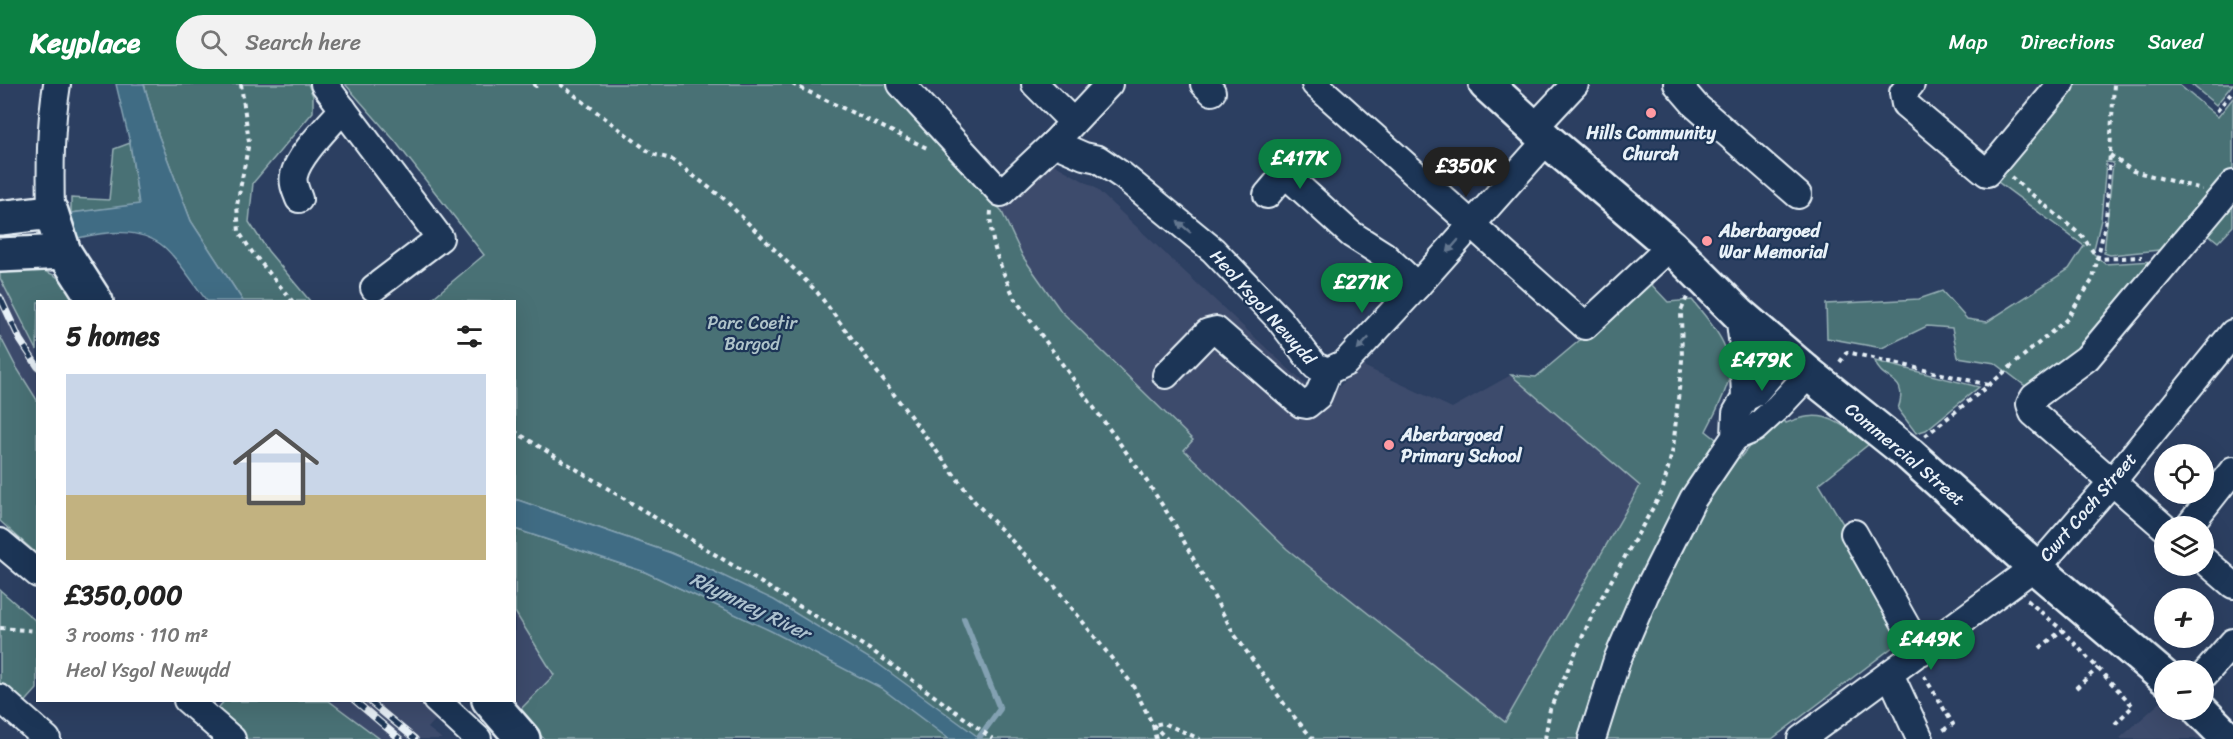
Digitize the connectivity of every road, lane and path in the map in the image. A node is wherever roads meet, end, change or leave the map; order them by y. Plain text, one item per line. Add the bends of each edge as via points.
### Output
1 (57, 84) edge
2 (241, 84) edge
3 (324, 84) edge
4 (533, 84) edge
5 (540, 84) edge
6 (560, 84) edge
7 (792, 84) edge
8 (901, 84) edge
9 (1035, 84) edge
10 (1109, 84) edge
11 (1315, 84) edge
12 (1486, 84) edge
13 (1575, 84) edge
14 (1677, 84) edge
15 (2061, 84) edge
16 (2114, 84) edge
17 (1907, 89) edge
18 (2233, 91) edge
19 (343, 109) junction
20 (2217, 111) dead end
21 (1073, 123) junction
22 (1541, 134) junction
23 (953, 143) junction
24 (1054, 143) junction
25 (2110, 155) junction
26 (1995, 163) junction
27 (2228, 190) edge
28 (1000, 193) junction
29 (1267, 195) dead end
30 (1798, 195) dead end
31 (298, 199) dead end
32 (51, 212) junction
33 (0, 218) edge
34 (1472, 224) junction
35 (1671, 246) junction
36 (64, 252) junction
37 (0, 255) edge
38 (2098, 259) junction
39 (2170, 260) junction
40 (1418, 286) junction
41 (374, 288) dead end
42 (1690, 292) dead end
43 (95, 300) edge
44 (291, 300) edge
45 (1739, 314) junction
46 (2233, 333) edge
47 (1840, 362) dead end
48 (1798, 365) junction
49 (1328, 371) junction
50 (1166, 375) dead end
51 (1989, 386) junction
52 (1745, 399) junction
53 (516, 432) edge
54 (1735, 437) junction
55 (1918, 441) dead end
56 (2233, 470) edge
57 (2111, 483) junction
58 (2197, 516) edge
59 (2154, 519) edge
60 (1854, 533) dead end
61 (0, 542) edge
62 (2214, 569) edge
63 (36, 572) edge
64 (2023, 575) junction
65 (2233, 585) edge
66 (0, 628) edge
67 (2062, 630) junction
68 (36, 631) edge
69 (2233, 642) edge
70 (2040, 648) dead end
71 (1916, 655) junction
72 (2214, 664) edge
73 (2098, 668) junction
74 (2154, 670) edge
75 (1890, 674) junction
76 (2076, 688) dead end
77 (0, 698) edge
78 (189, 702) edge
79 (438, 702) edge
80 (491, 702) edge
81 (2210, 720) edge
82 (1153, 725) junction
83 (2113, 726) dead end
84 (47, 739) edge
85 (232, 739) edge
86 (478, 739) edge
87 (523, 739) edge
88 (993, 739) edge
89 (1156, 739) edge
90 (1167, 739) edge
91 (1200, 739) edge
92 (1313, 739) edge
93 (1545, 739) edge
94 (1592, 739) edge
95 (1801, 739) edge
96 (1920, 739) edge
97 (1943, 739) edge
98 (2229, 739) edge

1 - 32 street via 49,155
2 - 44 path via 249,142 237,205 239,232
3 - 19 street
4 - 5 path
6 - 82 path via 652,154 671,159 723,198 818,292 974,501 1052,583 1132,684
7 - 23 path via 937,153
8 - 23 street
9 - 21 street
10 - 21 street
11 - 34 street
12 - 22 main road, Commercial Street
13 - 22 street, Heol Ysgol Newydd
14 - 30 street via 1696,106
15 - 26 street
16 - 25 path
17 - 26 street via 1905,104 1987,173
18 - 20 path
19 - 31 street via 294,175
19 - 41 street via 440,238
21 - 24 street
22 - 34 street, Heol Ysgol Newydd
22 - 35 main road, Commercial Street
23 - 28 street
24 - 28 street
49 -> 24 street, Heol Ysgol Newydd via 1315,366 1279,319 1213,250 1098,159
25 - 27 path via 2133,171
25 - 38 path via 2106,220
26 - 38 path via 2082,237
27 - 39 street
28 - 92 path via 997,207 990,212 991,234 1015,299 1142,474 1174,523 1234,634
29 - 40 street via 1292,165 1351,234 1384,255
32 - 33 main road
32 - 36 main road
34 - 35 street via 1585,326
34 -> 40 street, Heol Ysgol Newydd
35 - 45 main road, Commercial Street
36 - 37 main road
36 - 43 main road
38 - 39 path via 2152,256
38 - 51 path via 2093,279 2066,320
39 - 57 street via 2087,358 2030,404 2033,413
40 -> 49 street, Heol Ysgol Newydd via 1345,363
42 - 93 path via 1681,311 1681,371 1673,449 1662,492 1595,609 1550,709
45 - 48 main road, Commercial Street
45 - 52 street
46 - 57 street, Cwrt Coch Street
47 - 51 path via 1847,352
48 - 52 street
48 - 54 street via 1779,406 1754,429
48 - 64 main road, Commercial Street via 1909,454
49 - 50 street via 1318,396 1306,405 1300,404 1216,330 1208,332
51 - 55 path
52 - 54 street via 1736,413
53 - 88 path via 873,652
54 - 94 street via 1693,499 1645,595 1617,660
56 - 58 street
57 - 59 street
57 - 64 street, Cwrt Coch Street via 2044,560
60 - 71 street
61 - 63 street
62 - 65 street
64 - 67 path via 2019,594
64 - 71 street, Cwrt Coch Street
64 - 74 main road, Commercial Street
66 - 68 path
67 - 70 path
67 - 73 path
69 - 72 street
71 - 75 street, Cwrt Coch Street
71 - 97 path via 1953,723 1939,733
73 - 76 path
73 - 83 path via 2133,706
75 - 95 street, Cwrt Coch Street
75 - 96 street
77 - 84 street
78 - 85 street
79 - 86 street
80 - 87 main road
81 - 98 main road
82 - 89 path
82 - 90 path
82 - 91 path via 1163,723

